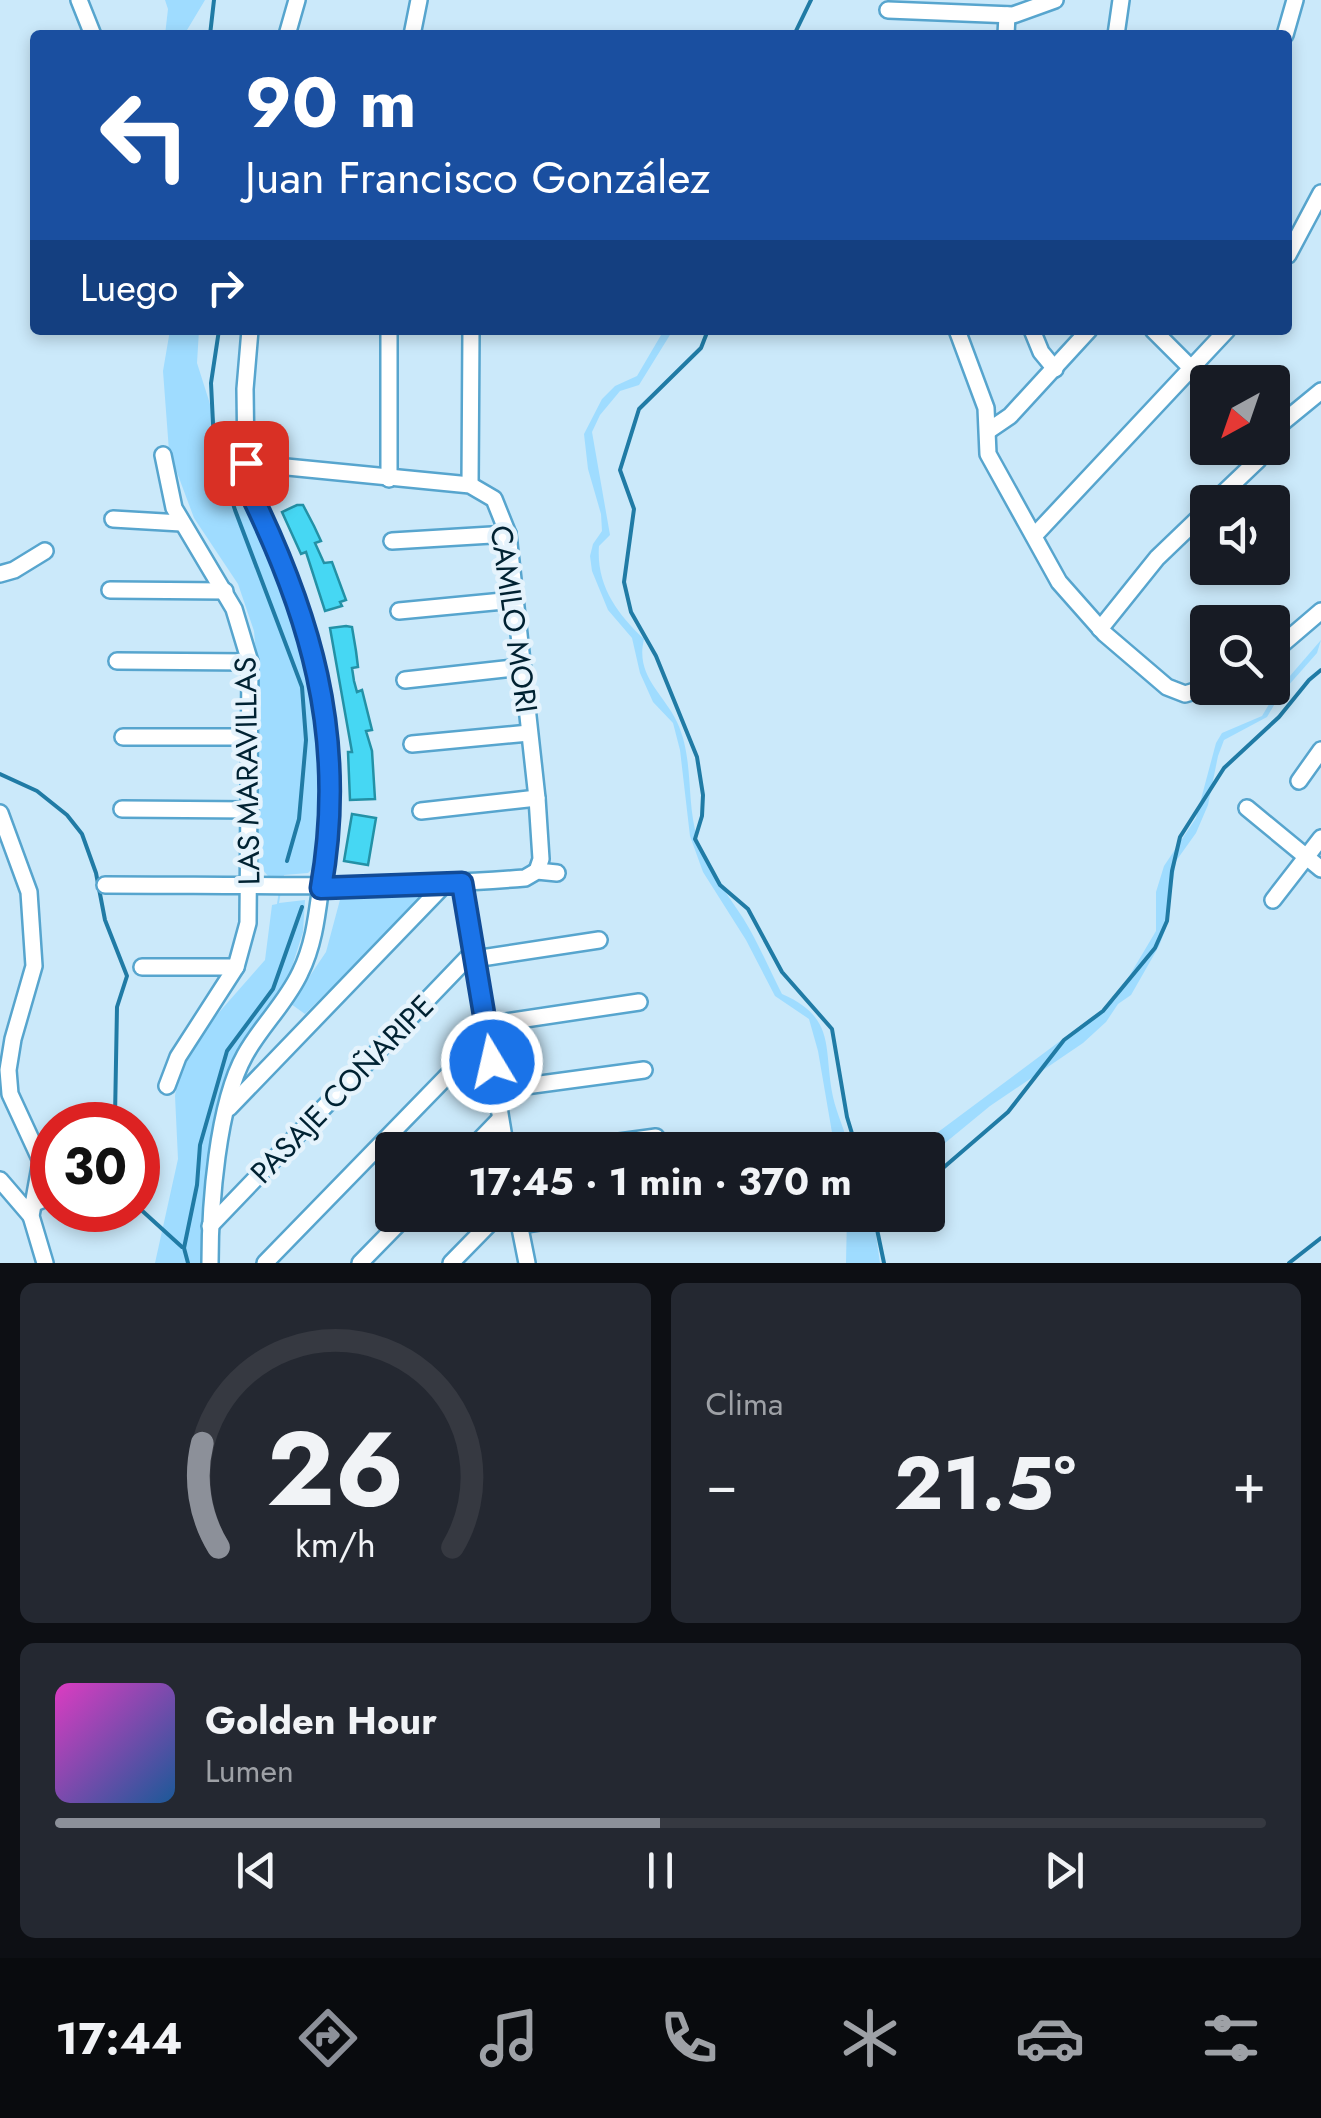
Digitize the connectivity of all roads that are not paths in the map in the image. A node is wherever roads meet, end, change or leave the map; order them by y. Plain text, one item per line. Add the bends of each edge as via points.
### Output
1 (79, 0) edge
2 (297, 0) edge
3 (419, 0) edge
4 (1055, 0) edge
5 (1121, 0) edge
6 (1295, 0) edge
7 (888, 10) dead end
8 (1007, 15) junction
9 (91, 30) edge
10 (288, 30) edge
11 (413, 30) edge
12 (1006, 30) edge
13 (1117, 30) edge
14 (1286, 30) edge
15 (1321, 193) edge
16 (1292, 247) edge
17 (249, 335) edge
18 (390, 335) edge
19 (471, 335) edge
20 (959, 335) edge
21 (1034, 335) edge
22 (1085, 335) edge
23 (1158, 335) edge
24 (1223, 335) edge
25 (1194, 365) edge
26 (1190, 367) edge
27 (1055, 369) junction
28 (1190, 369) edge
29 (1321, 391) edge
30 (1290, 411) edge
31 (988, 431) junction
32 (163, 455) dead end
33 (246, 463) junction
34 (1253, 465) edge
35 (389, 479) junction
36 (470, 485) junction
37 (1232, 485) edge
38 (113, 519) dead end
39 (181, 523) junction
40 (1190, 526) edge
41 (508, 534) junction
42 (1034, 536) junction
43 (392, 541) dead end
44 (45, 551) dead end
45 (0, 574) edge
46 (110, 590) dead end
47 (225, 592) junction
48 (514, 600) junction
49 (399, 610) dead end
50 (1321, 611) edge
51 (1100, 629) junction
52 (1290, 638) edge
53 (116, 661) dead end
54 (250, 662) junction
55 (522, 667) junction
56 (405, 680) dead end
57 (1190, 693) edge
58 (530, 733) junction
59 (123, 736) dead end
60 (250, 736) junction
61 (412, 744) dead end
62 (1321, 750) edge
63 (1299, 781) dead end
64 (538, 798) junction
65 (122, 808) dead end
66 (1248, 808) dead end
67 (250, 810) junction
68 (420, 811) dead end
69 (0, 814) edge
70 (1321, 838) edge
71 (6, 846) edge
72 (1305, 859) junction
73 (1321, 870) edge
74 (537, 871) junction
75 (558, 873) dead end
76 (454, 883) junction
77 (104, 885) dead end
78 (249, 886) junction
79 (321, 888) junction
80 (1273, 900) dead end
81 (599, 940) dead end
82 (475, 955) junction
83 (236, 967) junction
84 (142, 968) dead end
85 (639, 1002) dead end
86 (487, 1029) junction
87 (644, 1070) dead end
88 (167, 1086) dead end
89 (496, 1090) junction
90 (5, 1092) edge
91 (227, 1110) junction
92 (500, 1119) junction
93 (487, 1132) edge
94 (503, 1132) edge
95 (30, 1140) edge
96 (0, 1180) edge
97 (30, 1208) edge
98 (210, 1226) junction
99 (38, 1232) edge
100 (390, 1232) edge
101 (481, 1232) edge
102 (520, 1232) edge
103 (45, 1263) edge
104 (210, 1263) edge
105 (266, 1263) edge
106 (360, 1263) edge
107 (451, 1263) edge
108 (526, 1263) edge

1 - 9 street
2 - 10 street
3 - 11 street
4 - 8 street
5 - 13 street
6 - 14 street
7 - 8 street
8 - 12 street
15 - 16 street
17 - 33 street
18 - 35 street
19 - 36 street
20 - 31 street
21 - 27 street
22 - 27 street
23 - 26 street
24 - 25 street
27 - 31 street
28 - 42 street
29 - 30 street
31 - 42 street via 988,454
32 - 39 street, LAS MARAVILLAS
33 - 35 street, CAMILO MORI
33 - 79 street via 242,476 290,577 317,675 329,780
34 - 37 street
35 - 36 street, CAMILO MORI
36 - 41 street, CAMILO MORI via 494,500
38 - 39 street
39 - 47 street, LAS MARAVILLAS
40 - 51 street
41 - 43 street
41 - 48 street, CAMILO MORI
42 - 51 street via 1059,582
44 - 45 street
46 - 47 street
47 - 54 street, LAS MARAVILLAS
48 - 49 street
48 - 55 street, CAMILO MORI
50 - 52 street
51 - 57 street via 1168,687
53 - 54 street
54 - 60 street, LAS MARAVILLAS
55 - 56 street
55 - 58 street, CAMILO MORI
58 - 61 street
58 - 64 street, CAMILO MORI
59 - 60 street
60 - 67 street, LAS MARAVILLAS
62 - 63 street
64 - 68 street
64 - 74 street, CAMILO MORI
65 - 67 street
66 - 72 street
67 - 78 street, LAS MARAVILLAS
69 - 71 street
70 - 72 street
71 - 90 street via 28,892 34,966
72 - 73 street
72 - 80 street
74 - 75 street
74 - 76 street via 525,878
76 - 79 street
76 - 82 street
76 - 91 street
77 - 78 street
78 - 79 street
78 - 83 street, LAS MARAVILLAS via 248,924
79 - 91 street via 301,972 245,1054
81 - 82 street
82 - 86 street
82 - 98 street, PASAJE COÑARIPE
83 - 84 street
83 - 88 street, LAS MARAVILLAS via 178,1057
85 - 86 street
86 - 89 street
86 - 105 street
87 - 89 street
89 - 92 street
90 - 95 street
91 - 98 street
92 - 93 street
92 - 94 street
96 - 97 street
98 - 104 street
99 - 103 street
100 - 106 street
101 - 107 street
102 - 108 street

